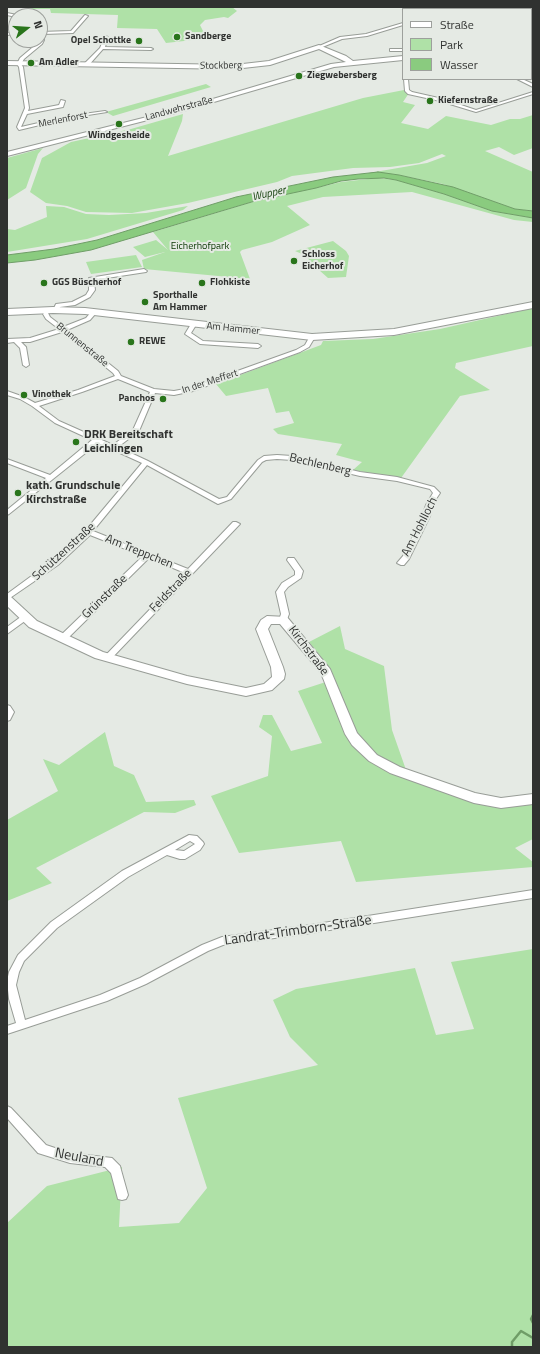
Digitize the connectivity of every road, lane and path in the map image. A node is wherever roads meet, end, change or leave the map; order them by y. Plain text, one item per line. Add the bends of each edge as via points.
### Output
1 (86, 16) dead end
2 (402, 24) edge
3 (48, 32) edge
4 (106, 37) dead end
5 (34, 48) edge
6 (102, 48) junction
7 (321, 48) junction
8 (151, 49) dead end
9 (392, 50) dead end
10 (402, 50) edge
11 (338, 55) junction
12 (402, 58) edge
13 (384, 59) junction
14 (350, 62) junction
15 (7, 63) edge
16 (19, 64) junction
17 (336, 64) junction
18 (86, 65) junction
19 (406, 80) edge
20 (521, 80) edge
21 (533, 86) edge
22 (533, 93) edge
23 (63, 101) dead end
24 (105, 112) dead end
25 (26, 113) junction
26 (7, 154) edge
27 (144, 270) dead end
28 (533, 304) edge
29 (72, 307) junction
30 (7, 312) edge
31 (94, 312) junction
32 (46, 314) dead end
33 (193, 325) junction
34 (63, 330) junction
35 (312, 338) junction
36 (7, 341) edge
37 (16, 341) junction
38 (258, 346) dead end
39 (26, 365) dead end
40 (118, 377) junction
41 (154, 391) junction
42 (7, 393) edge
43 (34, 405) junction
44 (97, 440) junction
45 (114, 447) junction
46 (7, 461) edge
47 (146, 462) junction
48 (51, 478) junction
49 (436, 490) joint
50 (7, 514) edge
51 (236, 524) dead end
52 (89, 532) junction
53 (148, 555) junction
54 (291, 560) dead end
55 (401, 563) dead end
56 (189, 572) junction
57 (7, 599) edge
58 (25, 618) junction
59 (283, 620) junction
60 (7, 630) edge
61 (62, 639) junction
62 (107, 658) junction
63 (7, 708) edge
64 (7, 718) edge
65 (533, 799) edge
66 (166, 851) dead end
67 (533, 894) edge
68 (22, 1025) junction
69 (7, 1030) edge
70 (7, 1111) edge
71 (122, 1195) dead end

1 - 3 street via 72,32
2 - 7 street via 366,35 341,38
4 - 6 street
5 - 16 street via 22,58
6 - 8 street
6 - 18 street
7 - 11 main road
7 - 18 main road, Stockberg via 270,63 242,66
9 - 10 street
11 - 13 main road via 359,59
11 - 14 main road
11 - 17 main road via 340,60
12 - 13 main road
13 - 14 main road
14 - 17 main road, Landwehrstraße
15 - 16 main road, Stockberg
16 - 18 main road, Stockberg
16 - 25 street
17 - 26 main road, Landwehrstraße via 180,110
19 - 22 street via 407,91 410,93 476,111
20 - 21 street
23 - 25 street via 61,106
24 - 25 street, Merlenforst via 69,117 21,129 19,127
27 - 29 street via 91,279 92,290 88,296
28 - 35 main road, Am Hammer via 394,332
29 - 30 main road, Am Hammer
29 - 31 main road, Am Hammer
31 - 33 main road, Am Hammer
31 - 34 street via 90,317
32 - 34 street, Brunnenstraße
33 - 35 main road, Am Hammer
33 - 38 street via 188,334 202,343
34 - 37 street via 45,337
34 - 40 street, Brunnenstraße via 116,372
35 - 41 street, In der Meffert via 307,346 298,351 206,385 183,392
36 - 37 street
37 - 39 street via 23,347
40 - 41 street, In der Meffert
40 - 43 street
41 - 45 street via 136,431
42 - 43 street, Bechlenberg
43 - 44 street, Bechlenberg via 57,422
44 - 45 street, Bechlenberg
44 - 48 street
45 - 47 street, Bechlenberg
46 - 48 street
47 - 49 street, Bechlenberg via 218,502 229,498 260,461 264,458 277,457 422,484
47 - 52 street, Schützenstraße
48 - 50 street
49 - 55 street, Am Hohlloch via 437,493 429,505 416,538
51 - 56 street, Feldstraße
52 - 53 street, Am Treppchen
52 - 57 street, Schützenstraße
53 - 56 street, Am Treppchen
53 - 61 street, Grünstraße
54 - 59 street via 299,572 298,576 280,592 285,614
56 - 62 street, Feldstraße
57 - 58 main road, Kirchstraße
58 - 60 street
58 - 61 main road, Kirchstraße
59 - 62 main road, Kirchstraße via 272,619 264,623 262,629 279,674 276,682 259,691 235,691
59 - 65 main road, Kirchstraße via 326,672 351,734 373,758 395,770 474,798 501,803
61 - 62 main road, Kirchstraße
63 - 64 street via 10,712
66 - 68 street via 105,887 54,925 22,958 14,972 11,985
67 - 68 street, Landrat-Trimborn-Straße via 222,941 103,998
68 - 69 street, Landrat-Trimborn-Straße
70 - 71 street, Neuland via 42,1149 70,1158 108,1162 116,1170

